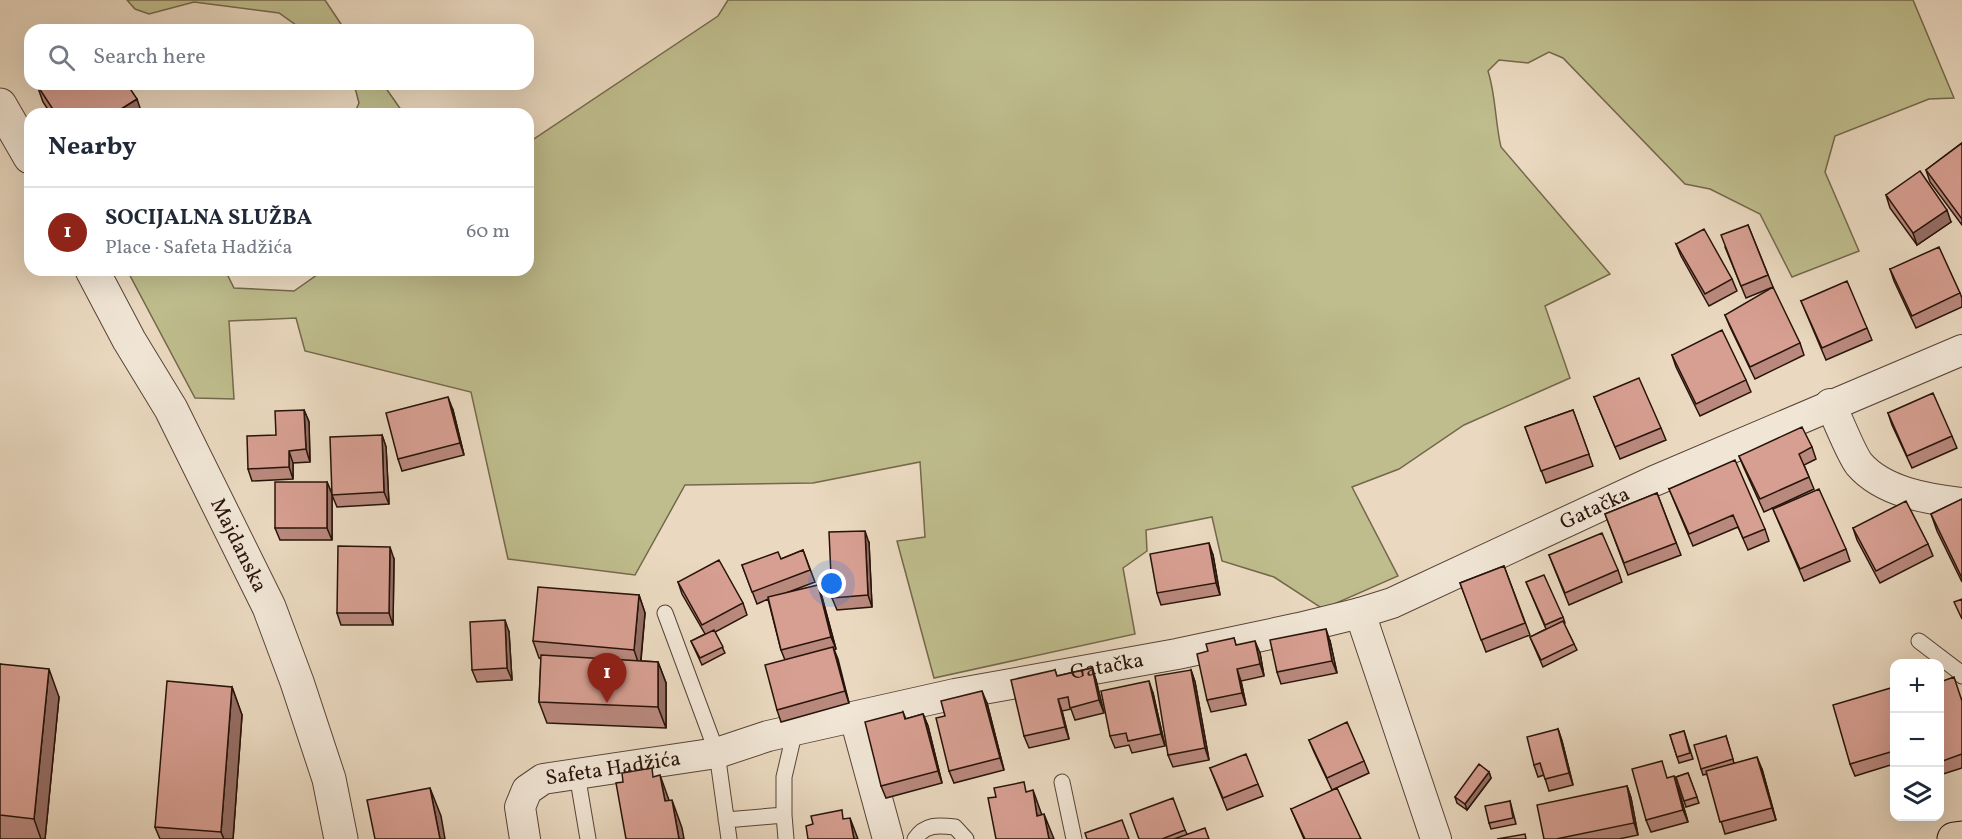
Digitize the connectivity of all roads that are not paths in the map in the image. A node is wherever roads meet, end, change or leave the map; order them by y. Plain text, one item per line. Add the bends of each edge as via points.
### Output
1 (0, 105) edge
2 (24, 147) edge
3 (95, 276) edge
4 (1962, 350) edge
5 (1830, 404) junction
6 (1962, 503) edge
7 (665, 613) dead end
8 (1360, 613) junction
9 (1918, 641) dead end
10 (1962, 676) edge
11 (855, 718) junction
12 (795, 730) junction
13 (717, 753) junction
14 (577, 774) junction
15 (1062, 782) dead end
16 (784, 814) junction
17 (726, 820) junction
18 (1962, 838) edge
19 (341, 839) edge
20 (525, 839) edge
21 (588, 839) edge
22 (729, 839) edge
23 (786, 839) edge
24 (888, 839) edge
25 (915, 839) edge
26 (966, 839) edge
27 (1074, 839) edge
28 (1436, 839) edge
29 (1954, 839) edge

1 - 2 street
3 - 19 street, Majdanska via 171,409 269,608 329,779
4 - 5 street, Gatačka
5 - 6 street via 1859,463 1884,485
5 - 8 street, Gatačka via 1392,603
7 - 13 lane
8 - 11 street, Gatačka via 1177,654 955,694
8 - 28 street
9 - 10 lane
11 - 12 street, Gatačka
11 - 24 street
12 - 13 street, Gatačka
12 - 16 lane via 784,777
13 - 14 street, Safeta Hadžića
13 - 17 lane
14 - 20 street, Safeta Hadžića via 543,779 527,790 520,807
14 - 21 lane
15 - 27 lane
16 - 17 lane
16 - 23 lane
17 - 22 lane
18 - 29 main road
25 - 26 lane via 920,831 935,825 955,827

